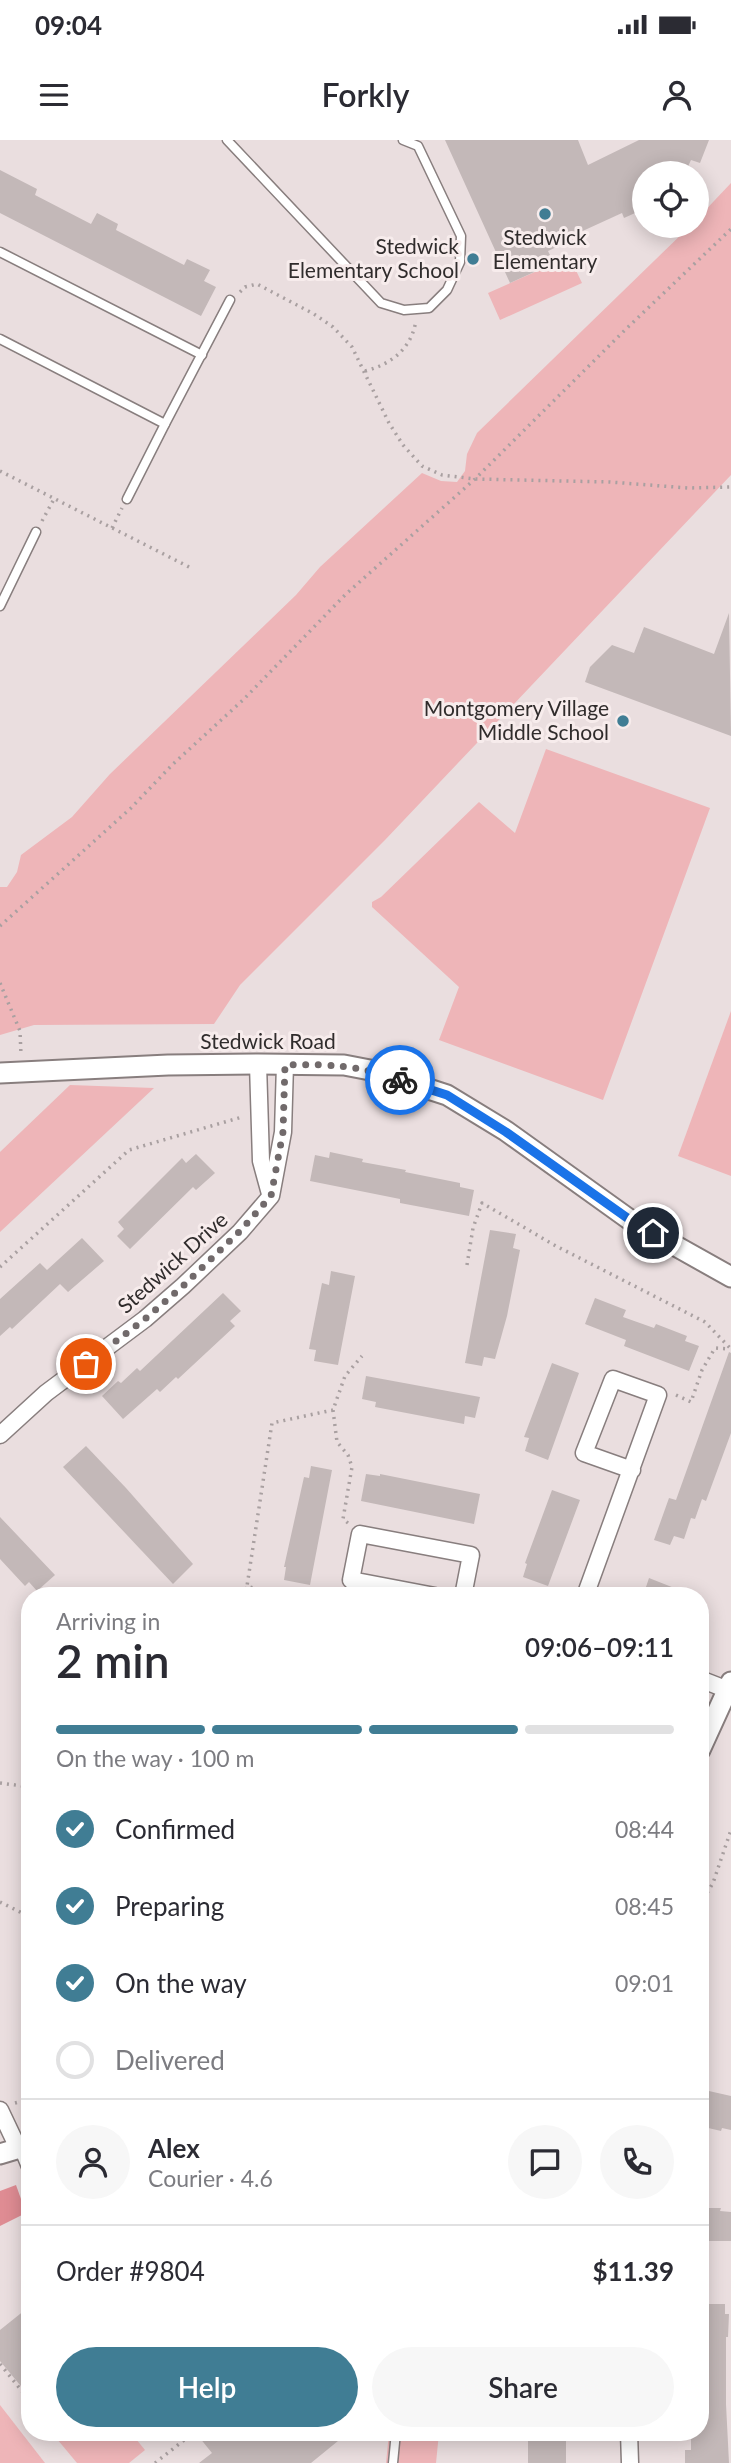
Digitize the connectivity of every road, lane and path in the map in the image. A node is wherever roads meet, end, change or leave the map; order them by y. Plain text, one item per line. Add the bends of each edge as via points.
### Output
1 (228, 140) edge
2 (403, 140) edge
3 (731, 229) edge
4 (0, 252) edge
5 (230, 300) joint
6 (417, 309) junction
7 (0, 339) edge
8 (202, 355) junction
9 (365, 371) junction
10 (165, 424) junction
11 (0, 471) edge
12 (475, 479) junction
13 (731, 486) edge
14 (54, 499) junction
15 (127, 499) joint
16 (112, 528) junction
17 (36, 533) joint
18 (193, 569) dead end
19 (3, 594) edge
20 (0, 606) edge
21 (0, 926) edge
22 (0, 983) edge
23 (258, 1065) junction
24 (285, 1065) junction
25 (22, 1071) junction
26 (0, 1073) edge
27 (249, 1115) dead end
28 (271, 1196) junction
29 (467, 1265) dead end
30 (0, 1267) edge
31 (731, 1277) edge
32 (362, 1356) dead end
33 (658, 1395) junction
34 (333, 1410) junction
35 (0, 1435) edge
36 (632, 1470) junction
37 (360, 1534) junction
38 (247, 1586) joint
39 (250, 1587) edge
40 (388, 1587) edge
41 (465, 1587) edge
42 (588, 1587) edge
43 (709, 1681) edge
44 (730, 1686) edge
45 (709, 1731) edge
46 (0, 1783) edge
47 (21, 1786) edge
48 (731, 1830) edge
49 (709, 1889) edge
50 (0, 1902) edge
51 (21, 1912) edge
52 (0, 2110) edge
53 (16, 2149) edge
54 (0, 2364) edge
55 (21, 2390) edge
56 (183, 2441) edge
57 (395, 2441) edge
58 (629, 2441) edge
59 (155, 2463) edge
60 (393, 2463) edge
61 (630, 2463) edge

1 - 6 lane via 381,303
2 - 6 lane via 418,146 461,236 460,262 447,290 429,308
3 - 12 path
4 - 8 lane
5 - 8 lane
5 - 9 path via 257,284 292,302 333,327 352,347
6 - 9 path via 414,333 406,347 391,360
7 - 10 lane
8 - 10 lane
9 - 12 path via 389,423 422,467
10 - 15 lane
11 - 14 path
12 - 13 path
12 - 21 path via 346,594 131,808
14 - 16 path
14 - 17 path
15 - 16 path
16 - 18 path
17 - 19 lane
19 - 20 lane
22 - 25 path via 20,1031
23 - 24 street, Stedwick Road
23 - 25 street, Stedwick Road
23 - 28 street via 261,1161
24 - 28 street via 283,1132
24 - 31 street, Stedwick Road via 344,1065 447,1095 633,1222
25 - 26 street, Stedwick Road
27 - 30 path via 130,1150
28 - 35 street, Stedwick Drive via 183,1286 46,1393
29 - 33 path via 482,1203 705,1322 731,1349 715,1348 691,1402 659,1388
32 - 34 path via 345,1376
33 - 36 street
33 - 36 street via 613,1379 584,1453
34 - 37 path via 337,1442 352,1467 343,1519
34 - 38 path via 272,1423
36 - 42 street
37 - 40 street via 351,1580
37 - 41 street via 471,1555
38 - 39 path
43 - 44 street
44 - 45 street
46 - 47 path
48 - 49 path
50 - 51 path
52 - 53 street
54 - 55 path
56 - 59 path
57 - 60 lane
58 - 61 street

